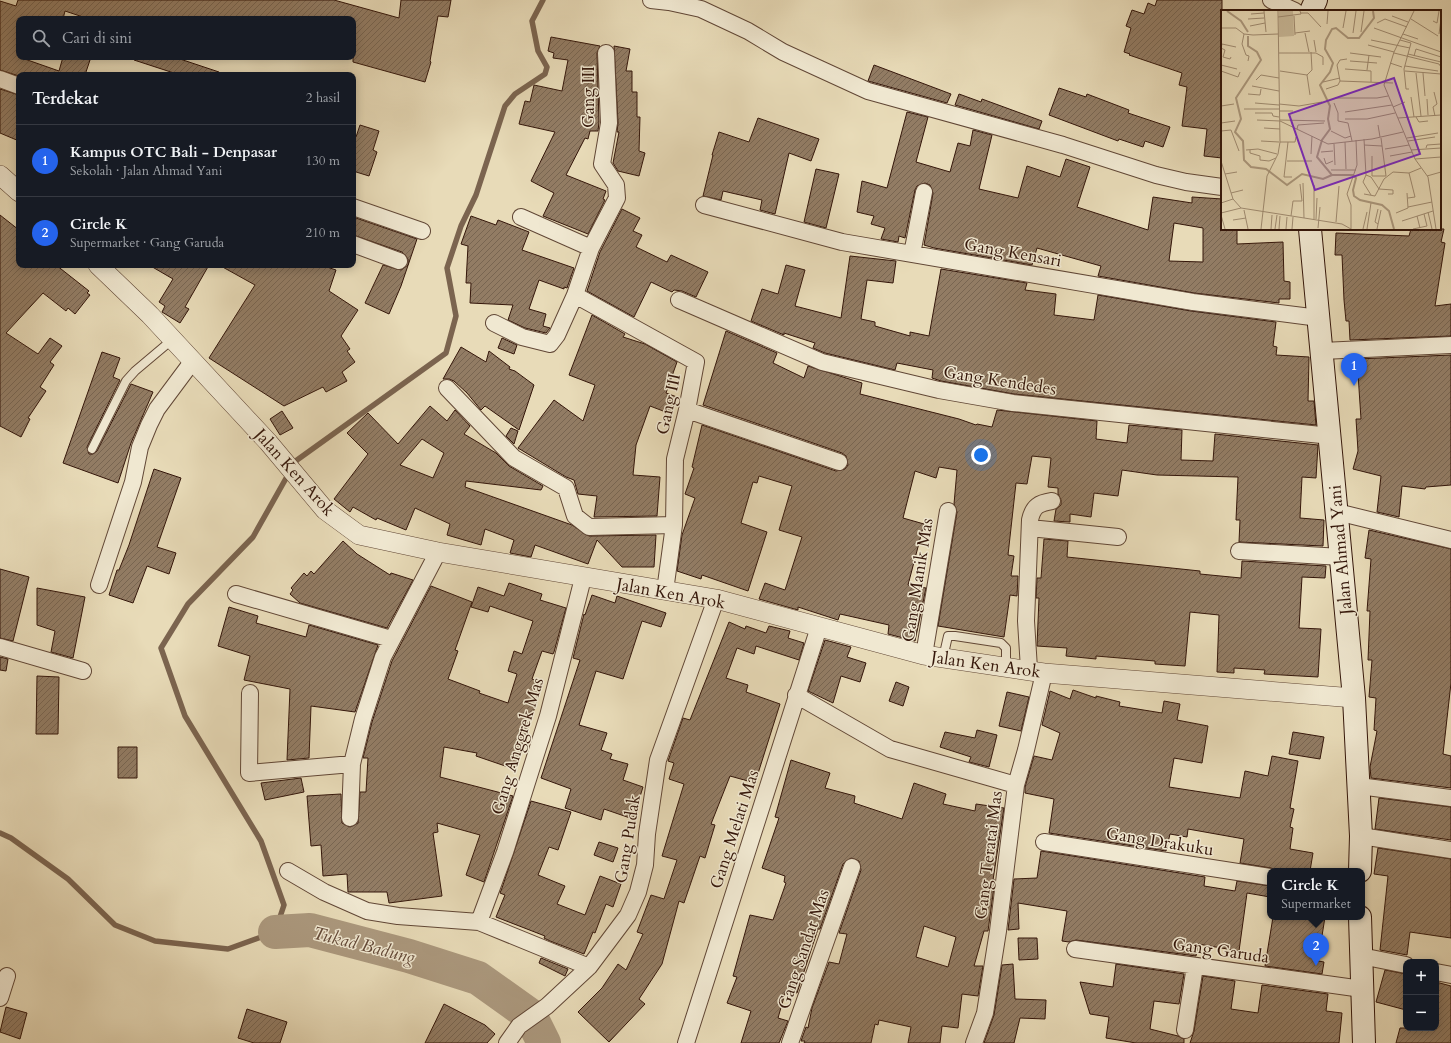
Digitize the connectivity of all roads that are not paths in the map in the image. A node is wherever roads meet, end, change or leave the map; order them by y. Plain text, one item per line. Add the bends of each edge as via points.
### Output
1 (651, 0) edge
2 (1271, 0) edge
3 (1316, 0) edge
4 (1293, 10) edge
5 (1311, 10) edge
6 (606, 53) dead end
7 (0, 79) edge
8 (16, 85) edge
9 (0, 175) edge
10 (1221, 187) edge
11 (16, 189) edge
12 (924, 192) dead end
13 (704, 205) dead end
14 (356, 208) edge
15 (521, 218) dead end
16 (1310, 230) edge
17 (422, 231) dead end
18 (356, 245) edge
19 (591, 248) junction
20 (912, 254) junction
21 (399, 261) dead end
22 (101, 268) edge
23 (575, 295) junction
24 (679, 300) dead end
25 (1319, 318) junction
26 (494, 323) dead end
27 (173, 339) junction
28 (1451, 345) edge
29 (1322, 351) junction
30 (192, 362) junction
31 (447, 388) dead end
32 (687, 410) junction
33 (1330, 436) junction
34 (92, 449) dead end
35 (839, 462) dead end
36 (1052, 501) dead end
37 (948, 511) dead end
38 (1337, 512) junction
39 (674, 525) junction
40 (1030, 528) junction
41 (1118, 537) dead end
42 (1451, 540) edge
43 (1239, 551) dead end
44 (438, 552) junction
45 (1341, 557) junction
46 (583, 578) junction
47 (99, 584) dead end
48 (665, 591) junction
49 (236, 594) dead end
50 (716, 599) junction
51 (819, 627) junction
52 (391, 639) junction
53 (0, 647) edge
54 (924, 655) junction
55 (83, 671) dead end
56 (1037, 671) junction
57 (250, 693) dead end
58 (796, 696) junction
59 (1354, 698) junction
60 (352, 764) junction
61 (1016, 785) junction
62 (1359, 786) junction
63 (1451, 798) edge
64 (350, 818) dead end
65 (1361, 836) junction
66 (1044, 842) dead end
67 (1451, 850) edge
68 (852, 867) dead end
69 (1360, 868) edge
70 (288, 871) dead end
71 (1267, 877) edge
72 (1360, 920) edge
73 (479, 922) junction
74 (1074, 949) dead end
75 (1361, 956) junction
76 (1403, 964) edge
77 (1195, 966) junction
78 (589, 967) junction
79 (1439, 973) edge
80 (1451, 975) edge
81 (7, 976) dead end
82 (1362, 988) junction
83 (0, 998) edge
84 (1185, 1030) dead end
85 (507, 1043) edge
86 (686, 1043) edge
87 (790, 1043) edge
88 (974, 1043) edge
89 (1364, 1043) edge

1 - 10 street via 701,9 748,31 783,52 868,91 1057,143 1156,174 1186,182
2 - 4 street
3 - 5 main road
6 - 19 street, Gang III via 609,123 602,164 616,185 617,198
7 - 8 street
9 - 11 street
12 - 20 street
13 - 20 street, Gang Kensari via 842,242
14 - 17 street
15 - 19 street
16 - 25 main road, Jalan Ahmad Yani
18 - 21 street
19 - 23 street, Gang III
20 - 25 street, Gang Kensari via 1193,302
22 - 27 street, Jalan Ken Arok
23 - 26 street, Gang III via 557,335 550,344 522,337
23 - 32 street, Gang III via 696,362
24 - 33 street, Gang Kendedes via 822,362 939,390 1013,403
25 - 29 main road, Jalan Ahmad Yani
27 - 30 street, Jalan Ken Arok
27 - 34 lane via 126,381
28 - 29 street
29 - 33 main road, Jalan Ahmad Yani
30 - 44 street, Jalan Ken Arok via 277,452 325,510 359,535
30 - 47 street via 148,425 140,447 133,482
31 - 39 street via 514,458 566,488 575,516 588,526
32 - 35 street
32 - 39 street, Gang III via 675,459
33 - 38 main road, Jalan Ahmad Yani
36 - 40 street, Gang Teratai Mas via 1041,503 1035,508
37 - 54 street, Gang Manik Mas
38 - 42 street
38 - 45 main road, Jalan Ahmad Yani
39 - 48 street, Gang III
40 - 41 street
40 - 56 street, Gang Teratai Mas via 1026,621
43 - 45 street
44 - 46 street, Jalan Ken Arok
44 - 52 street
45 - 59 main road, Jalan Ahmad Yani
46 - 48 street, Jalan Ken Arok
46 - 73 street, Gang Anggrek Mas via 548,716 505,852
48 - 50 street, Jalan Ken Arok
49 - 52 street
50 - 51 street, Jalan Ken Arok
50 - 78 street, Gang Pudak via 658,760 645,865 638,892 628,915
51 - 54 street, Jalan Ken Arok
51 - 58 street, Gang Melati Mas
52 - 60 street via 383,657
53 - 55 street
54 - 56 street, Jalan Ken Arok
56 - 59 street, Jalan Ken Arok
56 - 61 street, Gang Teratai Mas via 1026,750
57 - 60 street via 249,773
58 - 61 street via 890,749
58 - 86 street, Gang Melati Mas
59 - 62 main road, Jalan Ahmad Yani
60 - 64 street
61 - 88 street, Gang Teratai Mas via 985,1013
62 - 63 street
62 - 65 main road, Jalan Ahmad Yani
65 - 67 street
65 - 69 main road, Jalan Ahmad Yani
66 - 71 street, Gang Drakuku
68 - 87 street, Gang Sandat Mas
70 - 73 street via 324,892 367,911
72 - 75 main road
73 - 78 street
74 - 77 street, Gang Garuda
75 - 76 street
75 - 82 main road
77 - 82 street, Gang Garuda
77 - 84 street
78 - 85 street, Gang Pudak via 547,1006 520,1026
79 - 80 street
81 - 83 street
82 - 89 main road

